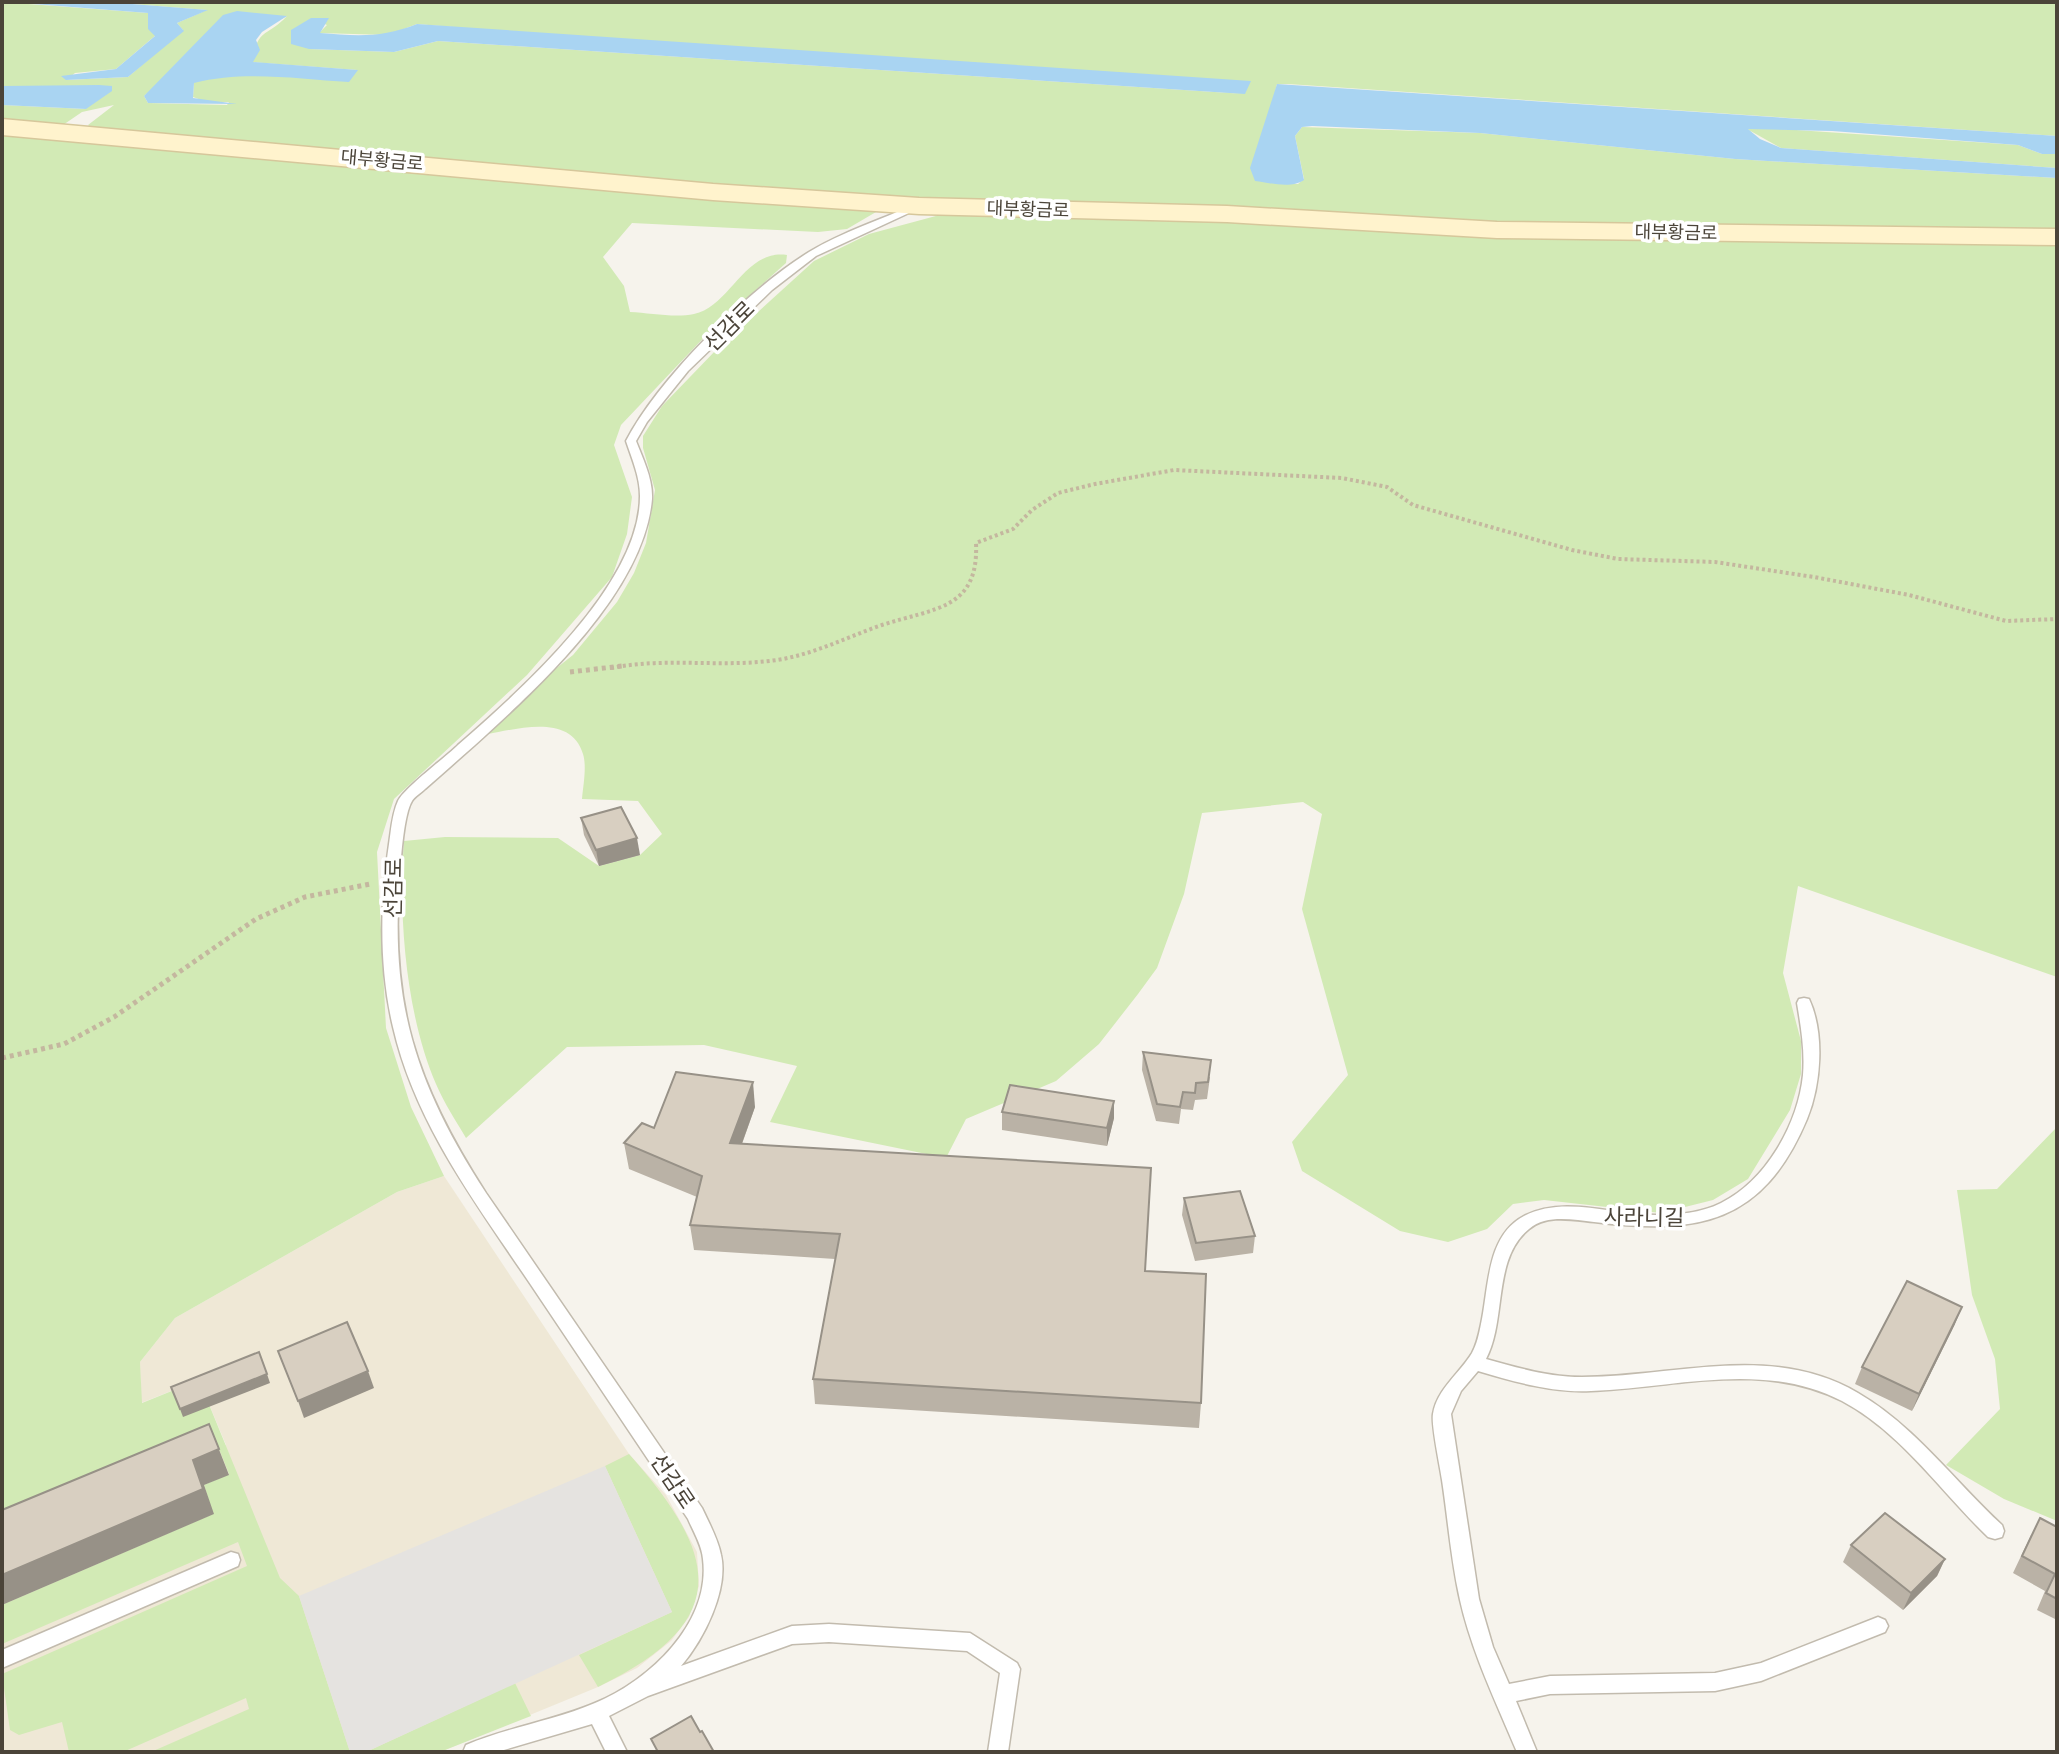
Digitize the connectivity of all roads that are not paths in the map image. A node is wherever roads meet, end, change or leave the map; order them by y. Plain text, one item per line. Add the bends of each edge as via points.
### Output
1 (2, 127) edge
2 (919, 206) junction
3 (2057, 237) edge
4 (1804, 1003) dead end
5 (1474, 1363) junction
6 (1995, 1531) dead end
7 (231, 1560) dead end
8 (1878, 1626) dead end
9 (2, 1659) edge
10 (633, 1693) junction
11 (1502, 1695) junction
12 (597, 1713) junction
13 (473, 1752) edge
14 (617, 1752) edge
15 (998, 1752) edge
16 (1527, 1752) edge

1 - 2 main road, 대부황금로
2 - 3 main road, 대부황금로 via 1227,214 1497,230
2 - 10 lane, 선감로 via 814,253 785,274 658,399 631,441 643,472 646,501 622,577 592,621 405,800 396,831 390,876 399,1016 420,1085 461,1168 695,1514 714,1563 703,1617 679,1659
4 - 5 lane, 사라니길 via 1814,1069 1807,1098 1786,1145 1754,1193 1717,1213 1678,1222 1547,1214 1525,1222 1510,1237 1482,1352
5 - 6 lane via 1511,1374 1590,1384 1730,1368 1807,1378 1849,1396 1892,1425
5 - 11 lane, 사라니길 via 1454,1387 1442,1414 1469,1599
7 - 9 lane
8 - 11 lane via 1761,1672 1715,1682 1550,1685
10 - 12 lane, 선감로
10 - 15 lane, 선감로 via 792,1635 970,1642 1010,1669
11 - 16 lane, 사라니길
12 - 13 lane, 선감로
12 - 14 lane

